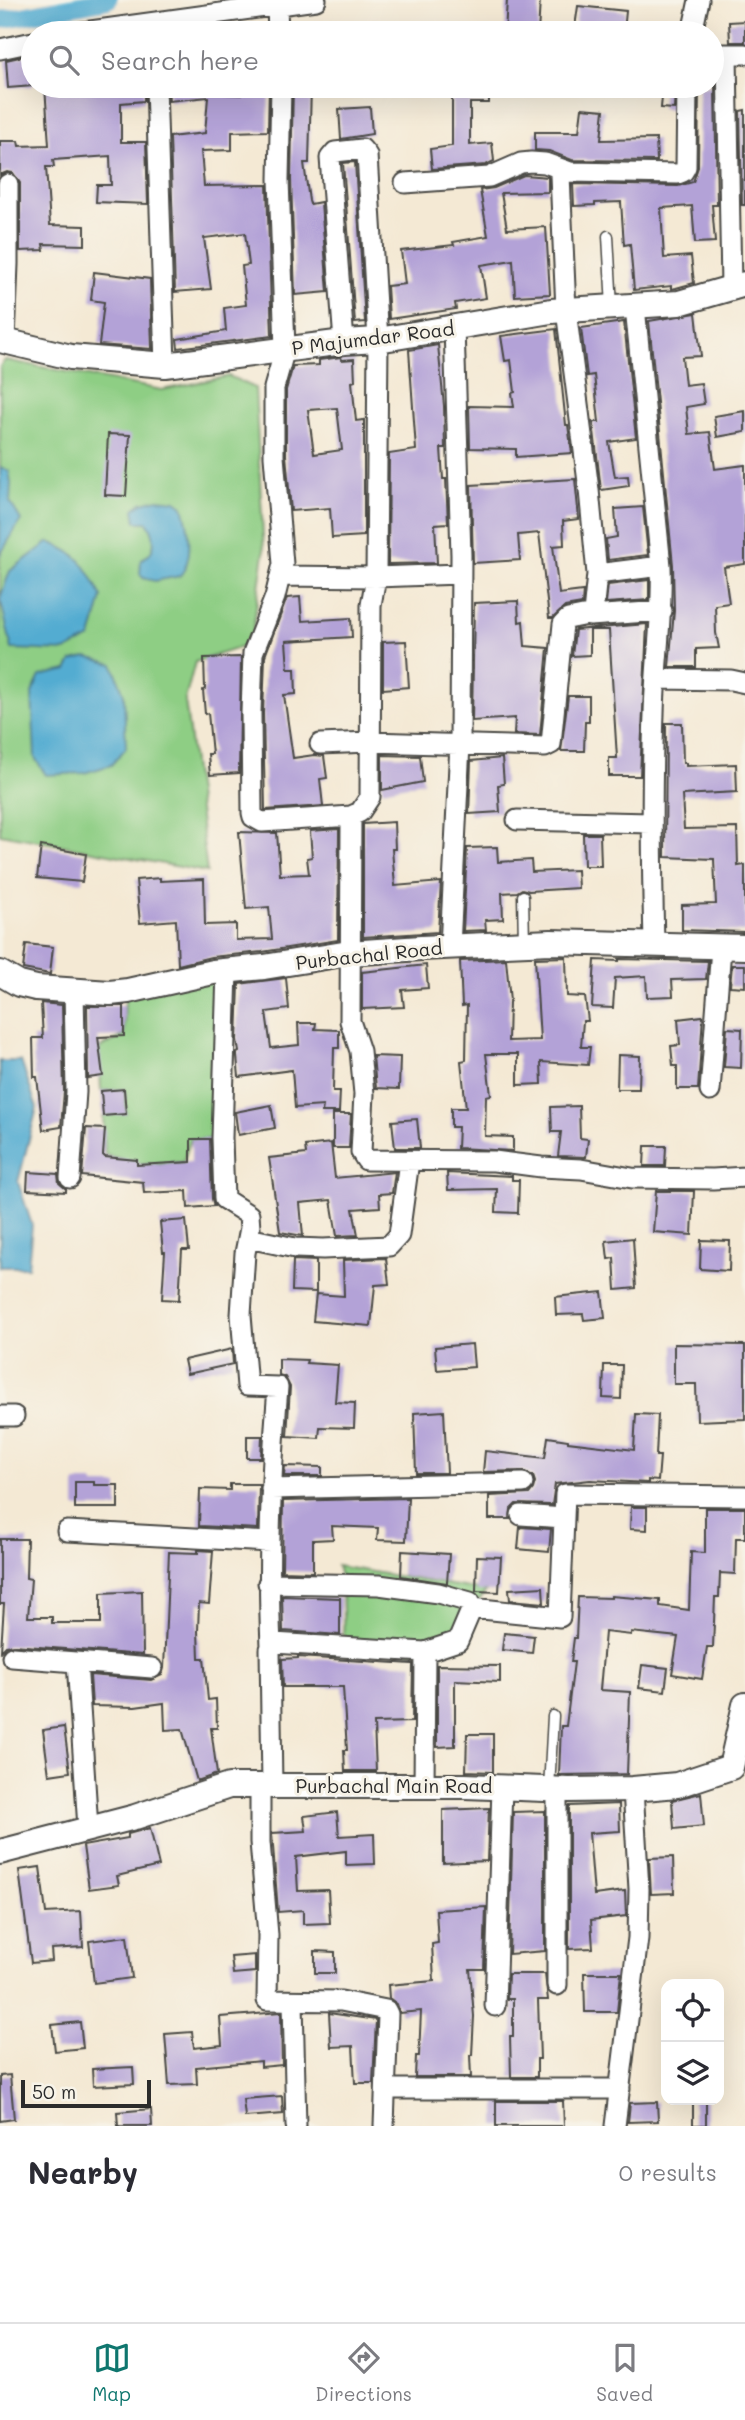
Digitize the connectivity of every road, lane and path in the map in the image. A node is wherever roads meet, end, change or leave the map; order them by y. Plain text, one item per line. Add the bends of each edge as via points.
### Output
1 (316, 0) edge
2 (699, 0) edge
3 (277, 7) junction
4 (196, 21) edge
5 (278, 21) edge
6 (695, 21) edge
7 (21, 45) edge
8 (0, 49) edge
9 (728, 54) edge
10 (156, 98) edge
11 (281, 98) edge
12 (687, 98) edge
13 (570, 172) junction
14 (405, 183) dead end
15 (8, 184) dead end
16 (608, 236) dead end
17 (738, 286) edge
18 (624, 307) junction
19 (565, 310) junction
20 (454, 327) junction
21 (2, 340) edge
22 (378, 340) junction
23 (344, 342) junction
24 (285, 349) junction
25 (165, 365) junction
26 (661, 566) junction
27 (460, 573) junction
28 (597, 574) junction
29 (281, 576) junction
30 (376, 577) junction
31 (662, 611) junction
32 (590, 616) junction
33 (657, 679) junction
34 (745, 683) edge
35 (370, 742) junction
36 (320, 744) dead end
37 (460, 744) junction
38 (351, 816) junction
39 (517, 820) dead end
40 (651, 823) junction
41 (523, 896) dead end
42 (524, 942) junction
43 (654, 943) junction
44 (450, 947) junction
45 (733, 947) edge
46 (349, 953) junction
47 (228, 970) junction
48 (0, 973) edge
49 (74, 990) junction
50 (710, 1091) dead end
51 (408, 1161) junction
52 (745, 1177) edge
53 (71, 1178) dead end
54 (248, 1238) junction
55 (523, 1483) dead end
56 (271, 1489) junction
57 (745, 1496) edge
58 (521, 1515) dead end
59 (564, 1518) junction
60 (67, 1531) dead end
61 (270, 1542) junction
62 (268, 1583) junction
63 (472, 1608) junction
64 (271, 1646) junction
65 (425, 1652) junction
66 (12, 1657) dead end
67 (77, 1662) junction
68 (152, 1668) dead end
69 (745, 1705) edge
70 (553, 1716) dead end
71 (738, 1766) edge
72 (266, 1786) junction
73 (502, 1787) junction
74 (424, 1788) junction
75 (634, 1789) junction
76 (553, 1790) junction
77 (88, 1828) junction
78 (0, 1852) edge
79 (557, 1985) dead end
80 (293, 2000) junction
81 (495, 2006) dead end
82 (620, 2088) junction
83 (386, 2089) junction
84 (296, 2126) edge
85 (384, 2126) edge
86 (615, 2126) edge

1 - 3 street
2 - 6 street
3 - 4 street
3 - 5 street
7 - 8 street
9 - 17 street
10 - 25 street
11 - 24 street
12 - 13 street via 683,172
13 - 14 street via 531,162 489,177
13 - 19 street via 560,175 559,181
15 - 21 street
16 - 18 lane
17 - 18 street, P Majumdar Road via 687,301
18 - 19 street, P Majumdar Road
18 - 26 street
19 - 20 street, P Majumdar Road
19 - 28 street
20 - 22 street, P Majumdar Road
20 - 27 street
21 - 25 street, P Majumdar Road via 71,357
22 - 23 street, P Majumdar Road
22 - 23 street via 367,155 362,149 335,152 330,158
22 - 30 street
23 - 24 street, P Majumdar Road
24 - 25 street, P Majumdar Road
24 - 29 street via 274,388
26 - 28 street
26 - 31 street
27 - 30 street
27 - 37 street
28 - 32 street
29 - 30 street
29 - 38 street via 253,653 253,817 262,822
30 - 35 street
31 - 32 street
31 - 33 street
32 - 37 street via 563,624 549,746
33 - 34 street
33 - 40 street
35 - 36 street
35 - 37 street
35 - 38 street via 370,797 360,812
37 - 44 street
38 - 46 street
39 - 40 street
40 - 43 street
41 - 42 lane
42 - 43 street, Purbachal Road
42 - 44 street, Purbachal Road
43 - 45 street, Purbachal Road
44 - 46 street, Purbachal Road
45 - 50 street
46 - 47 street, Purbachal Road
46 - 51 street via 350,1021 360,1051 364,1094 361,1152 366,1160
47 - 49 street, Purbachal Road via 120,992
47 - 54 street via 224,1199 249,1215
48 - 49 street, Purbachal Road via 26,986
49 - 53 street via 76,1092
51 - 52 street via 494,1161 632,1178
51 - 54 street via 399,1235 389,1246 295,1248
54 - 56 street via 241,1315 247,1386 278,1387
55 - 56 street
56 - 61 street
57 - 59 street via 565,1494
58 - 59 street
59 - 63 street via 560,1617
60 - 61 street
61 - 62 street
62 - 63 street via 379,1586 438,1593 470,1602
62 - 64 street
63 - 65 street via 458,1641
64 - 65 street
64 - 72 street
65 - 74 street
66 - 67 street
67 - 68 street
67 - 77 street
69 - 71 street, Purbachal Main Road
70 - 76 lane
71 - 75 street, Purbachal Main Road via 677,1785
72 - 74 street, Purbachal Main Road
72 - 77 street, Purbachal Main Road via 216,1789 153,1812
72 - 80 street via 260,1842 268,1935 267,2000
73 - 74 street, Purbachal Main Road
73 - 76 street, Purbachal Main Road
73 - 81 street
75 - 76 street, Purbachal Main Road
75 - 82 street via 638,1938
76 - 79 street
77 - 78 street, Purbachal Main Road
80 - 83 street via 341,2001 386,2010
80 - 84 street
82 - 83 street
82 - 86 street
83 - 85 street

